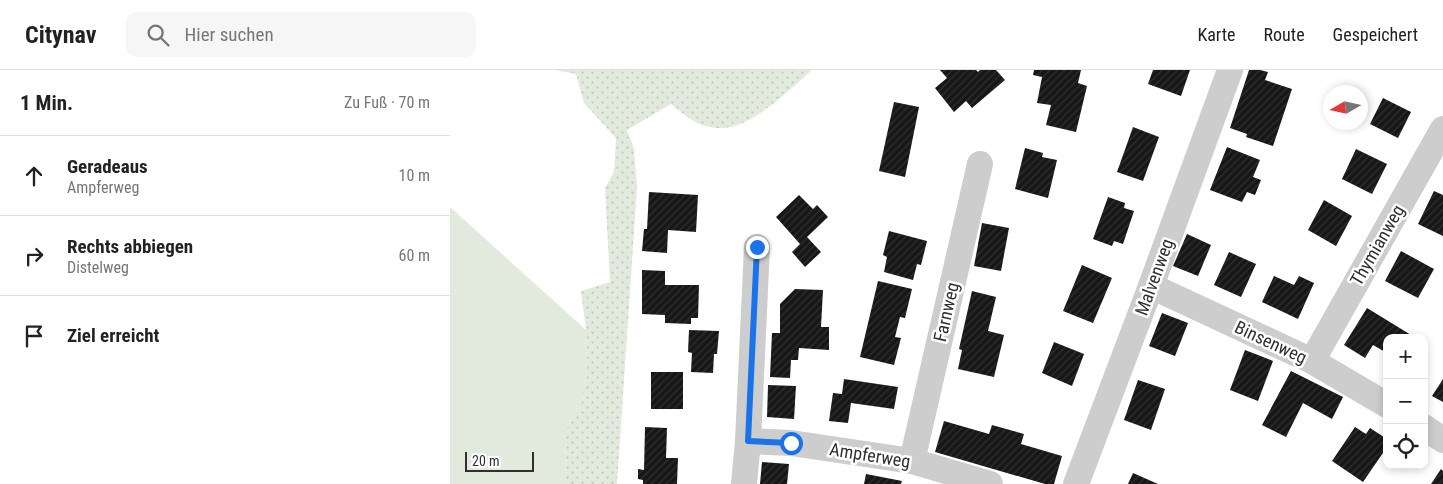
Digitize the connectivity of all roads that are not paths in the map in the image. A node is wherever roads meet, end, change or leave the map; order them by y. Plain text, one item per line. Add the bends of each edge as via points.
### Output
1 (1230, 70) edge
2 (1443, 129) edge
3 (980, 164) dead end
4 (757, 247) dead end
5 (1151, 286) junction
6 (1312, 360) junction
7 (1383, 403) edge
8 (1428, 430) edge
9 (1443, 440) edge
10 (748, 441) junction
11 (912, 460) junction
12 (744, 484) edge
13 (990, 484) edge
14 (1076, 484) edge

1 - 5 street, Malvenweg
2 - 6 street, Thymianweg
3 - 11 street, Farnweg
4 - 10 street
5 - 6 street, Binsenweg
5 - 14 street, Malvenweg
6 - 7 street, Binsenweg
8 - 9 street
10 - 11 street, Ampferweg via 791,443
10 - 12 street
11 - 13 street, Ampferweg

